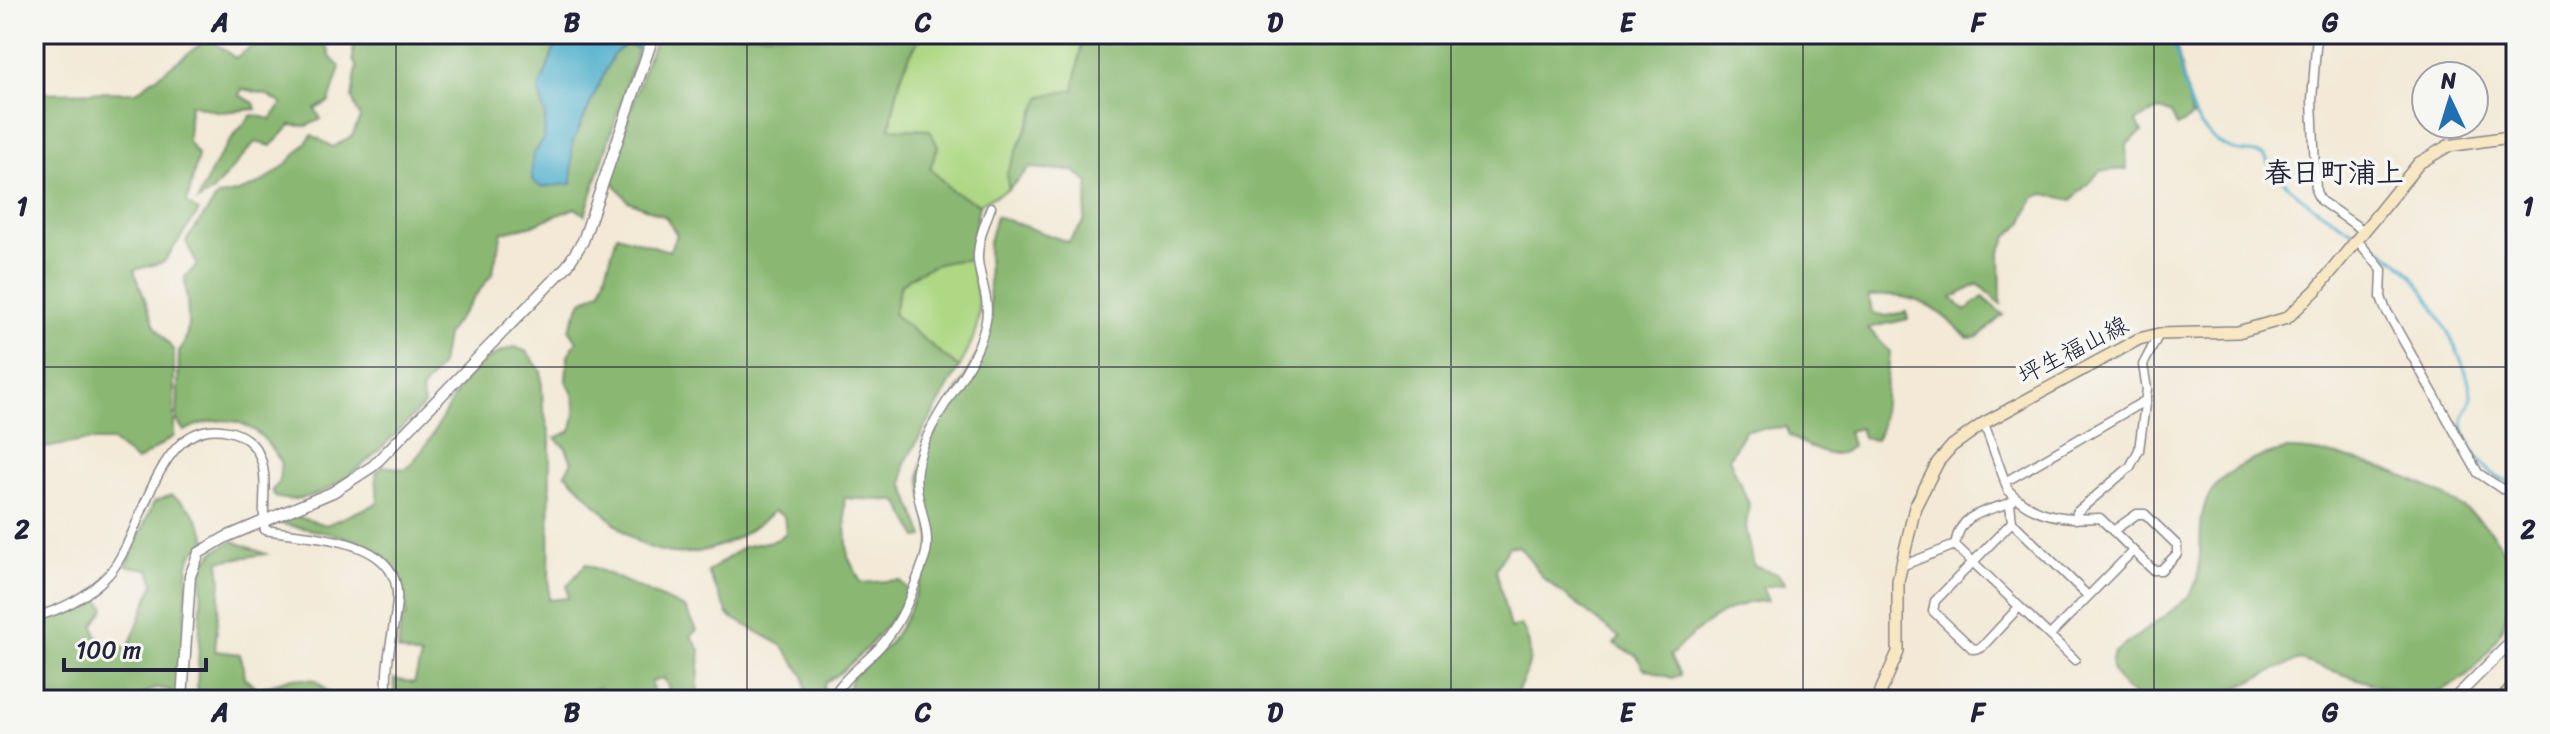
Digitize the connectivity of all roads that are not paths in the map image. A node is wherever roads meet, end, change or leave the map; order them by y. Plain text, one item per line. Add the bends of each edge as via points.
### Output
1 (654, 34) edge
2 (2317, 34) edge
3 (2516, 136) edge
4 (991, 207) dead end
5 (2360, 235) junction
6 (2159, 334) junction
7 (2146, 400) junction
8 (1984, 423) junction
9 (2005, 482) junction
10 (2516, 486) edge
11 (2012, 500) junction
12 (2076, 519) junction
13 (263, 522) junction
14 (2012, 522) junction
15 (2113, 531) junction
16 (1955, 545) junction
17 (2132, 552) junction
18 (1972, 561) junction
19 (1904, 565) junction
20 (2088, 596) junction
21 (2019, 607) junction
22 (34, 617) edge
23 (2050, 635) junction
24 (2516, 637) edge
25 (2075, 660) dead end
26 (2516, 686) edge
27 (182, 700) edge
28 (388, 700) edge
29 (831, 700) edge
30 (1877, 700) edge
31 (2453, 700) edge
32 (2503, 700) edge

1 - 13 street via 583,241 567,266 373,466 333,492
2 - 5 street via 2312,128 2316,192
3 - 5 main road, 坪生福山線 via 2433,152
4 - 29 street via 978,258 986,321 919,454 916,476 926,555 903,615
5 - 6 main road, 坪生福山線 via 2287,318 2238,332
5 - 10 street via 2382,270 2385,308 2478,473 2502,489
6 - 7 street via 2143,365
6 - 8 main road, 坪生福山線 via 2107,355
7 - 9 street
7 - 12 street via 2139,450 2130,467 2077,512
8 - 9 street
8 - 19 main road, 坪生福山線 via 1952,446 1928,477 1915,507
9 - 11 street
11 - 12 street via 2054,519
11 - 14 street
11 - 16 street via 1966,517
12 - 15 street via 2100,518
13 - 22 street via 264,469 251,442 220,429 191,435 171,453 109,573 76,601
13 - 27 street via 208,546 192,563
13 - 28 street via 265,530 338,542 381,557 392,573 397,599 384,678
14 - 18 street
14 - 20 street
15 - 17 street
15 - 17 street via 2145,514 2177,545 2177,554 2161,570 2153,570
16 - 18 street
16 - 19 street
17 - 20 street
18 - 21 street
18 - 21 street via 1935,601 1933,611 1973,649 1981,648
19 - 30 main road, 坪生福山線 via 1896,600 1898,652
20 - 23 street
21 - 23 street
23 - 25 street
24 - 31 street
26 - 32 highway

